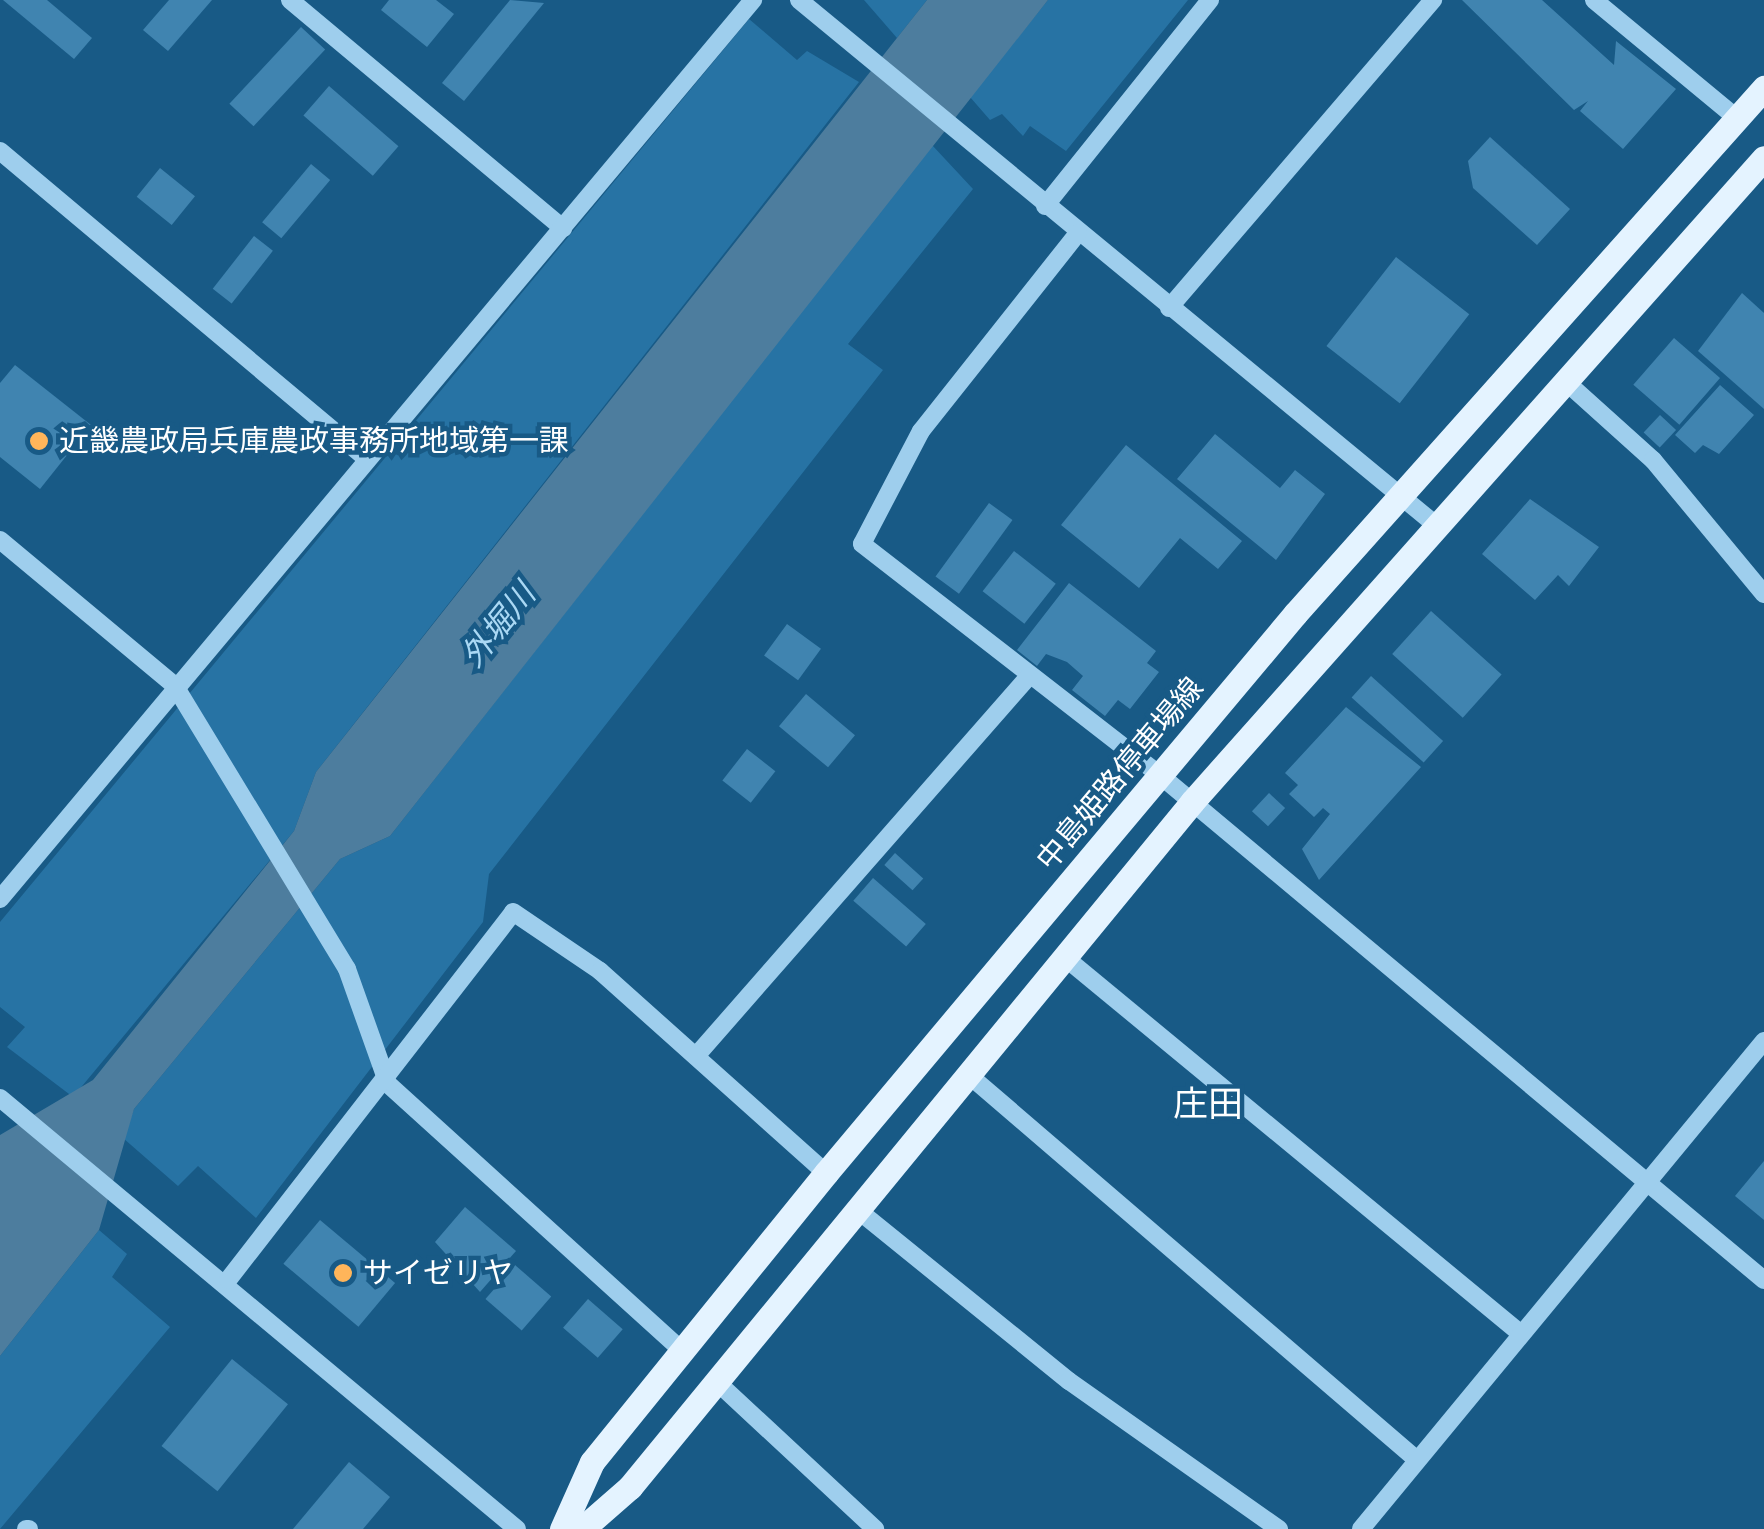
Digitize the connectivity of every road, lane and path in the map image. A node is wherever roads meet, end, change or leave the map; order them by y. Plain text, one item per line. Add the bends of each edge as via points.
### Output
1 (290, 0) edge
2 (753, 0) edge
3 (799, 0) edge
4 (1210, 0) edge
5 (1433, 0) edge
6 (1594, 0) edge
7 (1764, 88) edge
8 (1738, 118) junction
9 (0, 151) edge
10 (1764, 158) edge
11 (1045, 206) junction
12 (563, 228) junction
13 (1078, 233) junction
14 (1169, 308) junction
15 (1564, 380) junction
16 (366, 458) junction
17 (1403, 498) junction
18 (1436, 526) junction
19 (0, 540) edge
20 (1764, 594) edge
21 (1029, 676) junction
22 (175, 686) junction
23 (1161, 776) junction
24 (1192, 802) junction
25 (0, 899) edge
26 (1068, 960) junction
27 (1764, 1041) edge
28 (696, 1056) junction
29 (970, 1076) junction
30 (388, 1084) junction
31 (0, 1098) edge
32 (826, 1172) junction
33 (1645, 1181) junction
34 (860, 1211) junction
35 (228, 1280) junction
36 (1764, 1280) edge
37 (1520, 1333) junction
38 (680, 1348) junction
39 (717, 1382) junction
40 (1418, 1460) junction
41 (517, 1529) edge
42 (562, 1529) edge
43 (582, 1529) edge
44 (874, 1529) edge
45 (1280, 1529) edge
46 (1361, 1529) edge

1 - 12 street
2 - 12 street
3 - 11 street
4 - 11 street
5 - 14 street
6 - 8 street
7 - 8 main road, 中島姫路停車場線
8 - 17 main road, 中島姫路停車場線
9 - 16 street
10 - 15 main road
11 - 13 street
12 - 16 street
13 - 14 street
13 - 21 street via 921,430 862,544
14 - 17 street
15 - 18 main road
15 - 20 street via 1653,460
16 - 22 street
17 - 18 street
17 - 23 main road, 中島姫路停車場線
18 - 24 main road
19 - 22 street
21 - 23 street
21 - 28 street
22 - 25 street
22 - 30 street via 347,969
23 - 24 street
23 - 32 main road, 中島姫路停車場線
24 - 26 main road
24 - 33 street
26 - 29 main road
26 - 37 street
27 - 33 street
28 - 30 street via 600,971 513,912
28 - 32 street
29 - 34 main road
29 - 40 street
30 - 35 street
30 - 38 street
31 - 35 street
32 - 38 main road, 中島姫路停車場線
33 - 36 street
33 - 37 street
34 - 39 main road
34 - 45 street via 1069,1381
35 - 41 street
37 - 40 street
38 - 42 main road, 中島姫路停車場線 via 592,1462
39 - 43 main road
39 - 44 street
40 - 46 street

